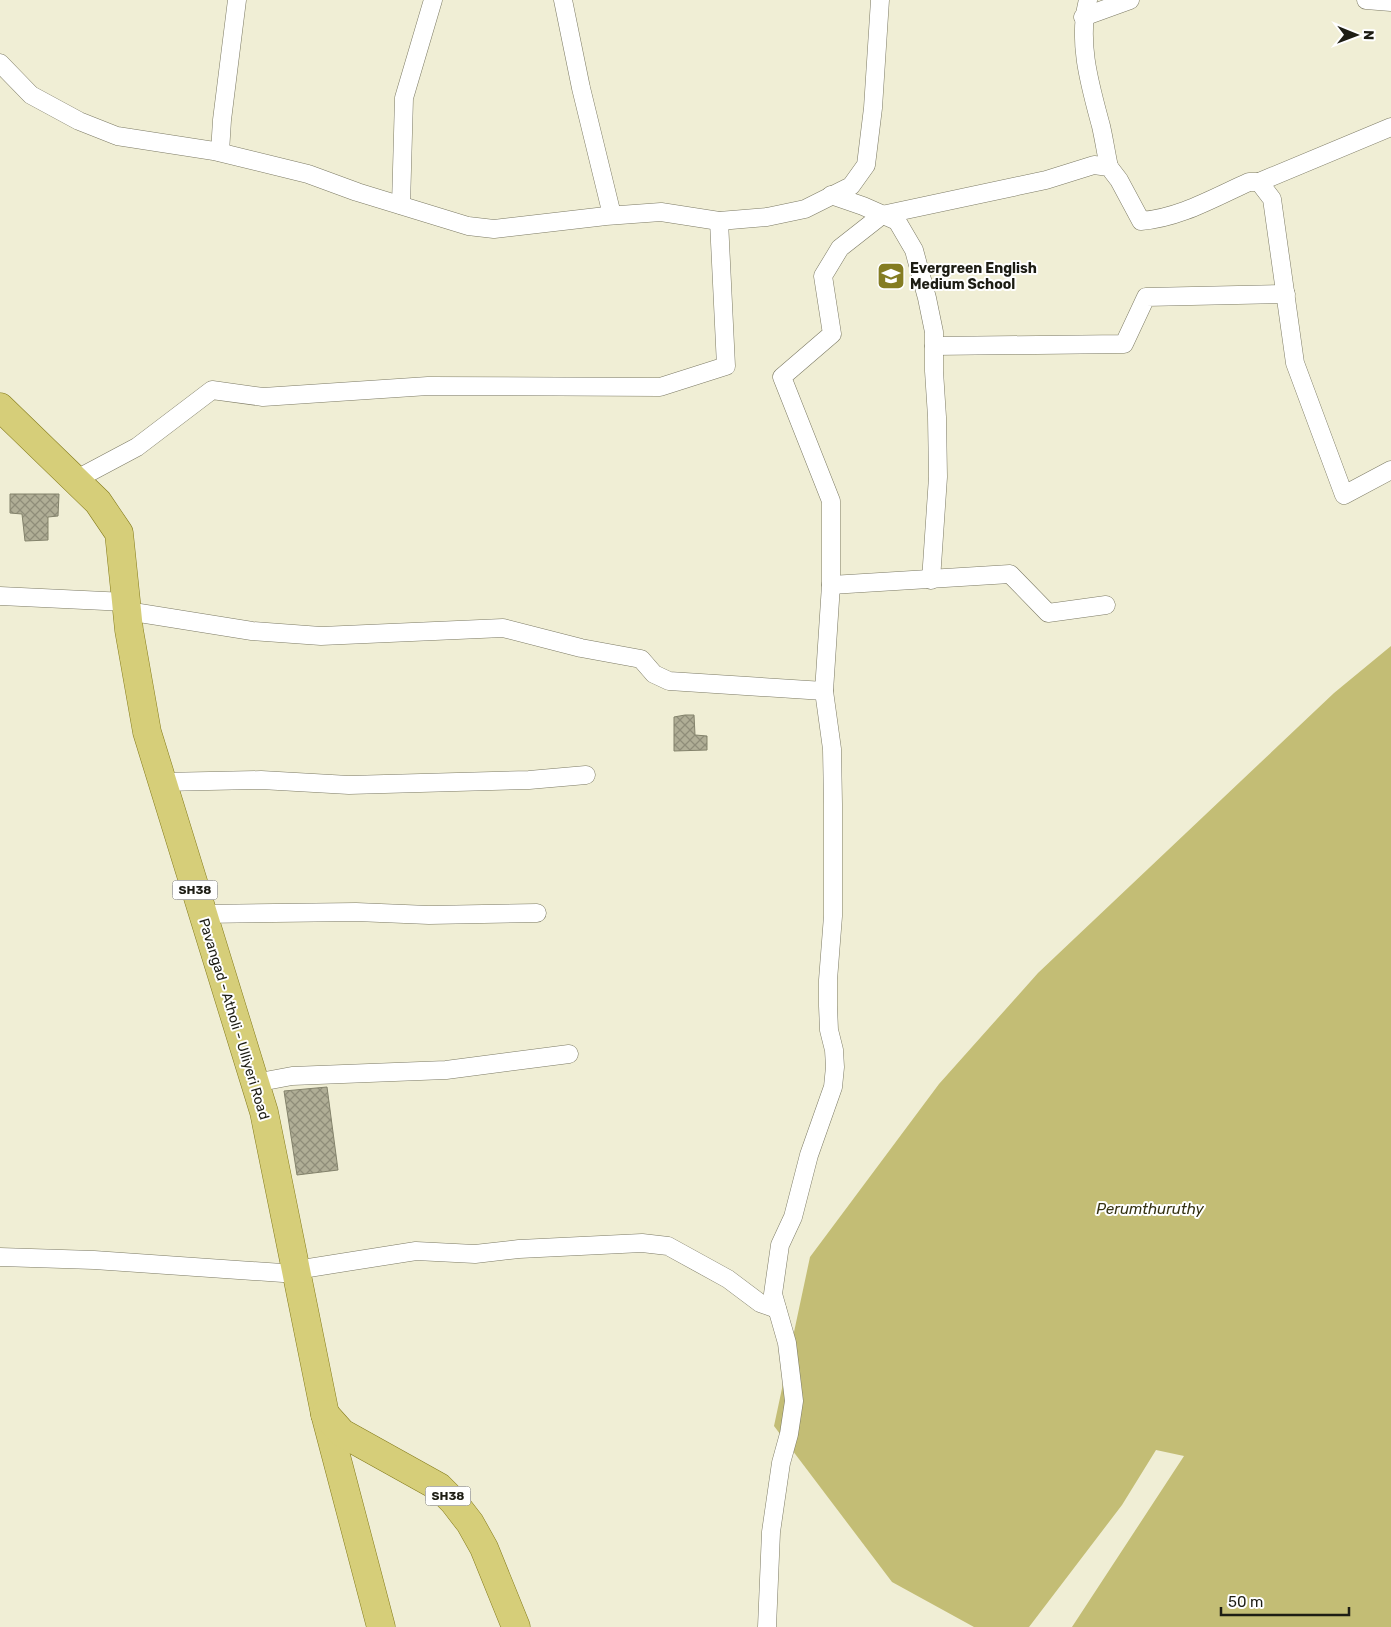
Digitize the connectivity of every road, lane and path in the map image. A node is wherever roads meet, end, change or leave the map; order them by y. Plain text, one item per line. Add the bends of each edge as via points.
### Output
1 (238, 0) edge
2 (432, 0) edge
3 (563, 0) edge
4 (880, 0) edge
5 (1130, 0) edge
6 (1366, 0) edge
7 (1391, 2) edge
8 (1086, 8) edge
9 (0, 63) edge
10 (1391, 127) edge
11 (220, 152) junction
12 (1109, 167) junction
13 (1259, 182) junction
14 (831, 196) junction
15 (401, 205) junction
16 (882, 214) junction
17 (612, 215) junction
18 (719, 221) junction
19 (1286, 294) junction
20 (934, 346) junction
21 (0, 407) edge
22 (1391, 470) edge
23 (75, 480) junction
24 (931, 580) junction
25 (831, 585) junction
26 (0, 596) edge
27 (1106, 604) dead end
28 (127, 606) junction
29 (824, 691) junction
30 (586, 775) dead end
31 (162, 782) junction
32 (537, 913) dead end
33 (202, 914) junction
34 (570, 1054) dead end
35 (255, 1083) junction
36 (0, 1257) edge
37 (297, 1272) junction
38 (777, 1309) junction
39 (325, 1414) junction
40 (382, 1627) edge
41 (516, 1627) edge
42 (767, 1627) edge

1 - 11 street
2 - 15 street via 404,98
3 - 17 street
4 - 14 street via 866,165 850,186
5 - 8 street
6 - 7 street
8 - 12 street via 1087,74
9 - 11 street via 31,95 78,121 117,136
10 - 13 street
11 - 15 street via 308,174
12 - 13 street via 1141,221 1181,212 1249,182
12 - 16 street via 1094,165 1046,180
13 - 19 street via 1272,199
14 - 16 street
14 - 18 street via 806,209
15 - 17 street via 468,226 494,229
16 - 20 street via 897,222 914,250 927,298
16 - 25 street via 840,248 823,276 832,334 782,378 831,501
17 - 18 street via 661,212
18 - 23 street via 726,366 660,387 428,386 263,397 212,390 137,447
19 - 20 street via 1146,297 1124,344
19 - 22 street via 1295,363 1344,494
20 - 24 street via 938,477
21 - 23 main road, Pavangad - Atholi - Ulliyeri Road / SH38
23 - 28 main road, Pavangad - Atholi - Ulliyeri Road / SH38 via 98,502 119,533
24 - 25 street
24 - 27 street via 1010,574 1048,613
25 - 29 street
26 - 28 street
28 - 29 street via 252,631 321,636 502,628 642,659 654,674 669,681
28 - 31 main road, Pavangad - Atholi - Ulliyeri Road / SH38 via 147,732
29 - 38 street via 832,749 833,880 828,1006 836,1067 833,1087 809,1155 793,1218 780,1245 773,1294
30 - 31 street via 529,780 349,785 261,780
31 - 33 main road, Pavangad - Atholi - Ulliyeri Road / SH38
32 - 33 street
33 - 35 main road, Pavangad - Atholi - Ulliyeri Road / SH38
34 - 35 street via 446,1070 292,1076
35 - 37 main road, Pavangad - Atholi - Ulliyeri Road / SH38
36 - 37 street
37 - 38 street via 416,1251 476,1254 642,1243 668,1246 728,1279 760,1303
37 - 39 main road, Pavangad - Atholi - Ulliyeri Road / SH38
38 - 42 street via 787,1343 794,1401 771,1532
39 - 40 main road, Pavangad - Atholi - Ulliyeri Road / SH38
39 - 41 main road, SH38 via 342,1433 439,1487 453,1501 484,1548

